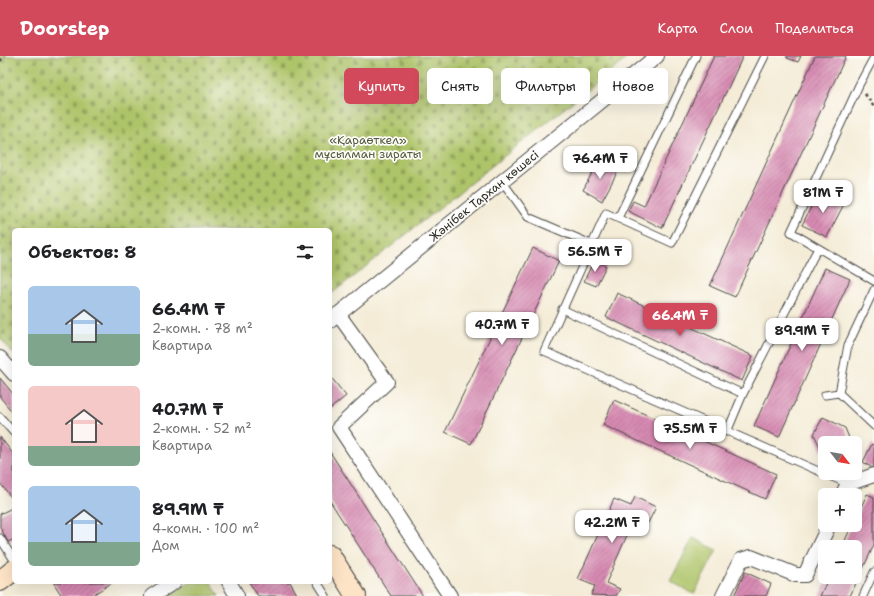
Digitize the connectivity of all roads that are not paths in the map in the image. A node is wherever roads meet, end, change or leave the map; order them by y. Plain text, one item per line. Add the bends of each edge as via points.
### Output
1 (657, 56) edge
2 (696, 56) edge
3 (765, 56) edge
4 (873, 59) edge
5 (502, 181) junction
6 (618, 218) junction
7 (591, 244) junction
8 (818, 248) junction
9 (874, 281) edge
10 (874, 290) edge
11 (562, 309) junction
12 (334, 317) edge
13 (0, 358) edge
14 (12, 372) edge
15 (839, 393) junction
16 (743, 394) junction
17 (825, 396) dead end
18 (0, 417) edge
19 (874, 426) edge
20 (12, 431) edge
21 (727, 432) junction
22 (874, 475) edge
23 (843, 488) edge
24 (847, 488) edge
25 (826, 532) edge
26 (0, 538) edge
27 (12, 557) edge
28 (332, 558) edge
29 (12, 572) edge
30 (874, 572) edge
31 (0, 581) edge
32 (171, 584) edge
33 (230, 584) edge
34 (318, 584) edge
35 (152, 596) edge
36 (237, 596) edge
37 (326, 596) edge
38 (356, 596) edge
39 (450, 596) edge
40 (723, 596) edge
41 (862, 596) edge

1 - 5 street, Жәнібек Тархан көшесі
2 - 6 lane
3 - 6 lane via 672,243
4 - 8 lane via 791,232
5 - 7 lane via 528,217
5 - 12 street, Жәнібек Тархан көшесі
6 - 7 lane via 606,213
7 - 11 lane
8 - 9 lane
8 - 16 lane
10 - 15 lane via 848,345
11 - 16 lane
11 - 21 lane via 544,350
12 - 39 street via 387,382 339,427
13 - 14 street
15 - 17 lane
15 - 19 lane
16 - 21 lane
18 - 20 lane
21 - 23 lane
22 - 24 street
25 - 40 street via 804,575 796,575 751,557 743,558
26 - 27 lane
28 - 38 street
29 - 31 street
30 - 41 lane
32 - 35 street
33 - 36 street
34 - 37 lane

